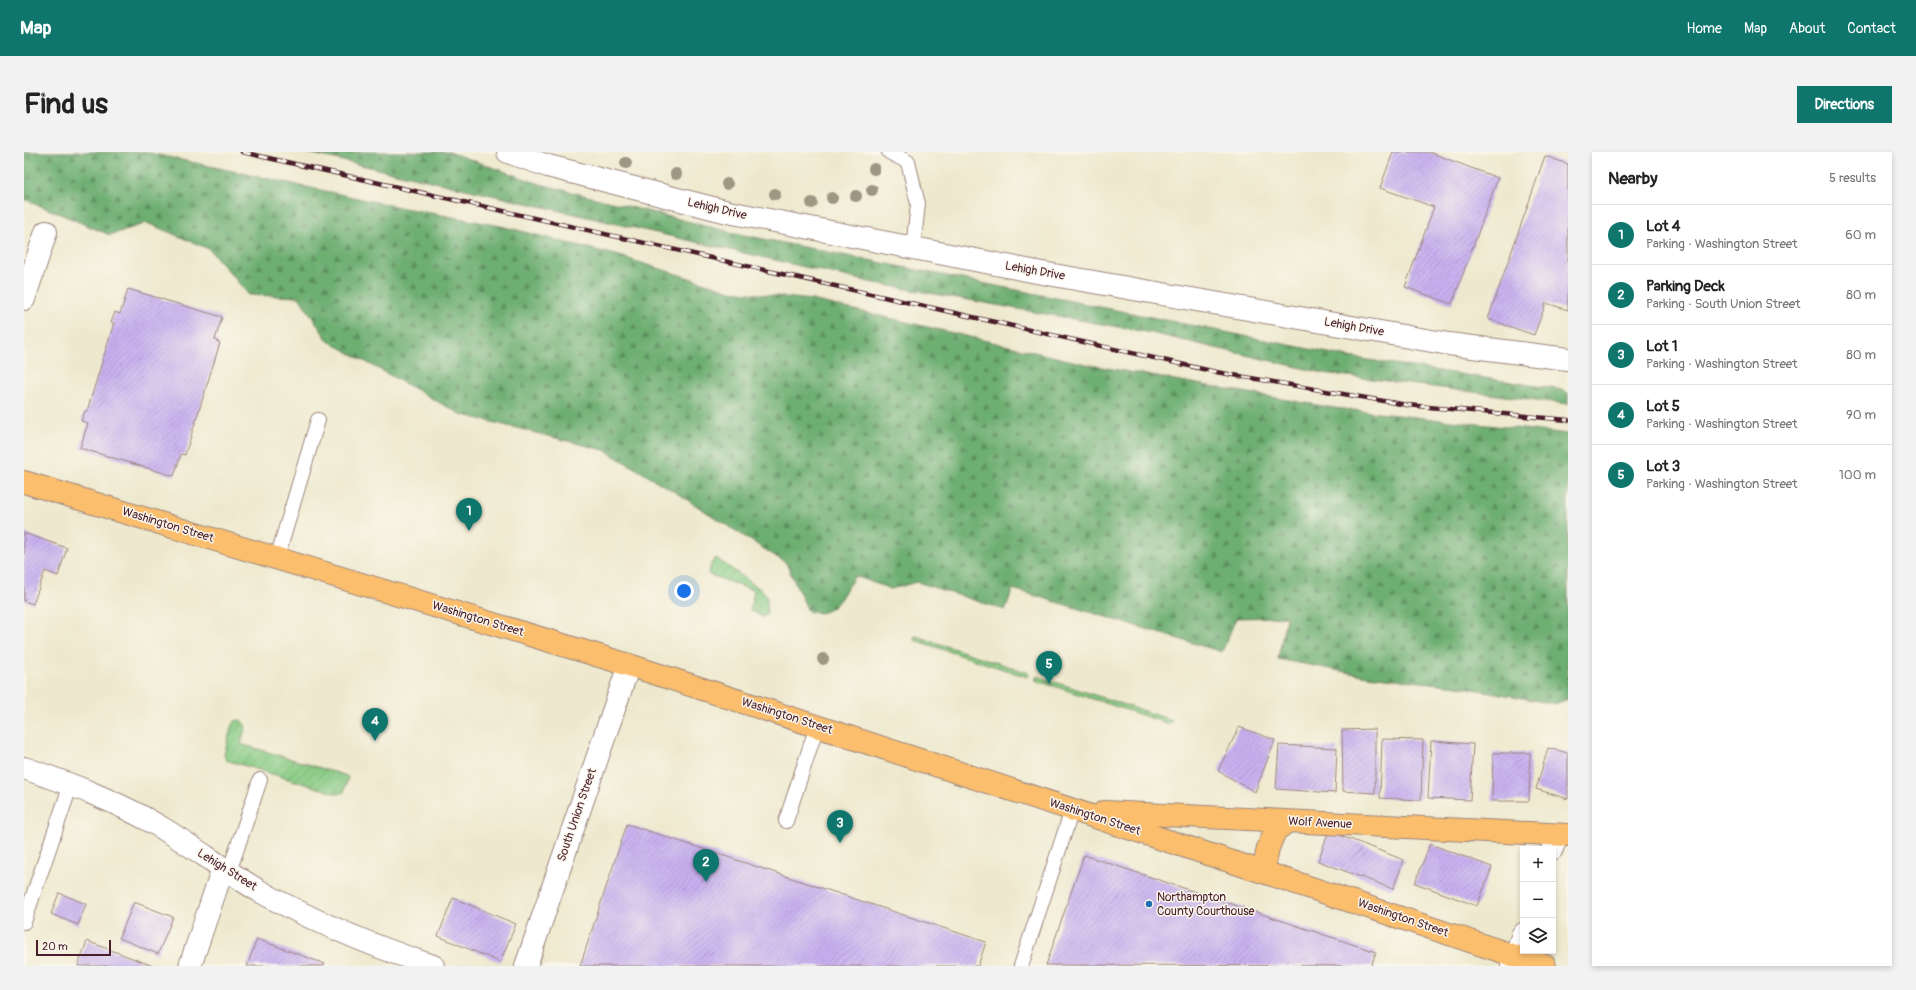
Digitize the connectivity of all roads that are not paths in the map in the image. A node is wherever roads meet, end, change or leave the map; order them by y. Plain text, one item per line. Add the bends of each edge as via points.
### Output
1 (508, 152) edge
2 (889, 152) edge
3 (46, 232) dead end
4 (913, 248) junction
5 (24, 300) edge
6 (1568, 359) edge
7 (318, 420) dead end
8 (24, 482) edge
9 (277, 558) junction
10 (629, 665) junction
11 (817, 726) junction
12 (24, 768) edge
13 (260, 780) dead end
14 (71, 784) junction
15 (1072, 810) junction
16 (786, 821) dead end
17 (1287, 822) junction
18 (1559, 840) edge
19 (226, 870) junction
20 (1263, 872) junction
21 (24, 922) edge
22 (1520, 943) edge
23 (1514, 961) edge
24 (190, 966) edge
25 (433, 966) edge
26 (526, 966) edge
27 (1021, 966) edge
28 (1545, 966) edge

1 - 4 street, Lehigh Drive via 548,166 728,212
2 - 4 lane via 908,162 918,204
3 - 5 street
4 - 6 street, Lehigh Drive via 1449,344
7 - 9 lane
8 - 9 main road, Washington Street
9 - 10 main road, Washington Street
10 - 11 main road, Washington Street
10 - 26 street, South Union Street
11 - 15 main road, Washington Street
11 - 16 lane
12 - 14 street, Lehigh Street
13 - 19 lane
14 - 19 street, Lehigh Street via 104,797 158,825
14 - 21 lane
15 - 17 main road, Wolf Avenue
15 - 20 main road, Washington Street
15 - 27 lane
17 - 18 main road, Wolf Avenue
17 - 20 main road via 1275,831
19 - 24 street
19 - 25 street, Lehigh Street via 262,892 312,917 370,943
20 - 23 main road, Washington Street
22 - 23 street
23 - 28 main road, Washington Street

